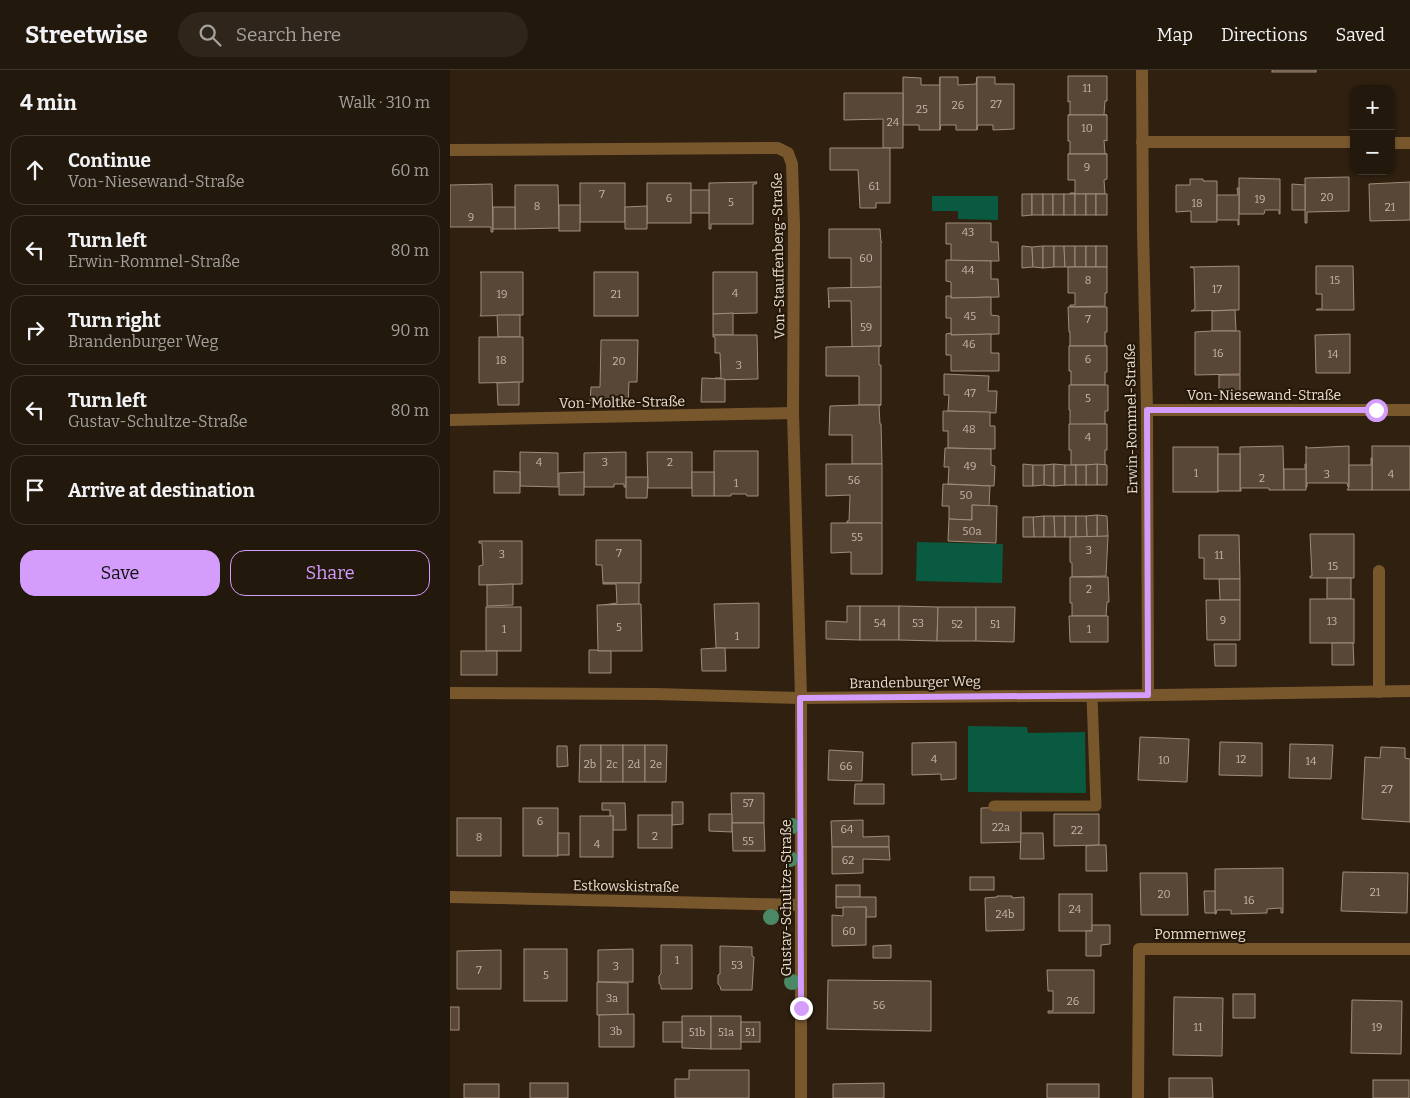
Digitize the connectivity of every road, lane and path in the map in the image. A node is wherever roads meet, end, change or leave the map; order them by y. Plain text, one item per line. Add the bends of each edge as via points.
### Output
1 (1142, 70) edge
2 (1142, 142) junction
3 (1350, 142) edge
4 (1395, 142) edge
5 (1410, 143) edge
6 (450, 150) edge
7 (1147, 410) junction
8 (1410, 410) edge
9 (793, 413) junction
10 (451, 420) edge
11 (1379, 571) dead end
12 (1379, 692) junction
13 (1410, 692) edge
14 (450, 693) edge
15 (1148, 695) junction
16 (1092, 696) junction
17 (800, 698) junction
18 (994, 806) dead end
19 (450, 897) edge
20 (801, 905) junction
21 (1410, 949) edge
22 (801, 1098) edge
23 (1138, 1098) edge

1 - 2 street, Erwin-Rommel-Straße
2 - 3 street
2 - 7 street, Erwin-Rommel-Straße
4 - 5 street
6 - 9 street, Von-Stauffenberg-Straße via 778,148 788,153 792,164 794,226
7 - 8 street, Von-Niesewand-Straße
7 - 15 street, Erwin-Rommel-Straße
9 - 10 street, Von-Moltke-Straße
9 - 17 street, Von-Stauffenberg-Straße
11 - 12 street
12 - 13 street, Brandenburger Weg
12 - 15 street, Brandenburger Weg
14 - 17 street, Brandenburger Weg
15 - 16 street, Brandenburger Weg
16 - 17 street, Brandenburger Weg
16 - 18 lane via 1096,806
17 - 20 street, Gustav-Schultze-Straße
19 - 20 street, Estkowskistraße
20 - 22 street, Gustav-Schultze-Straße
21 - 23 street, Pommernweg via 1139,949

